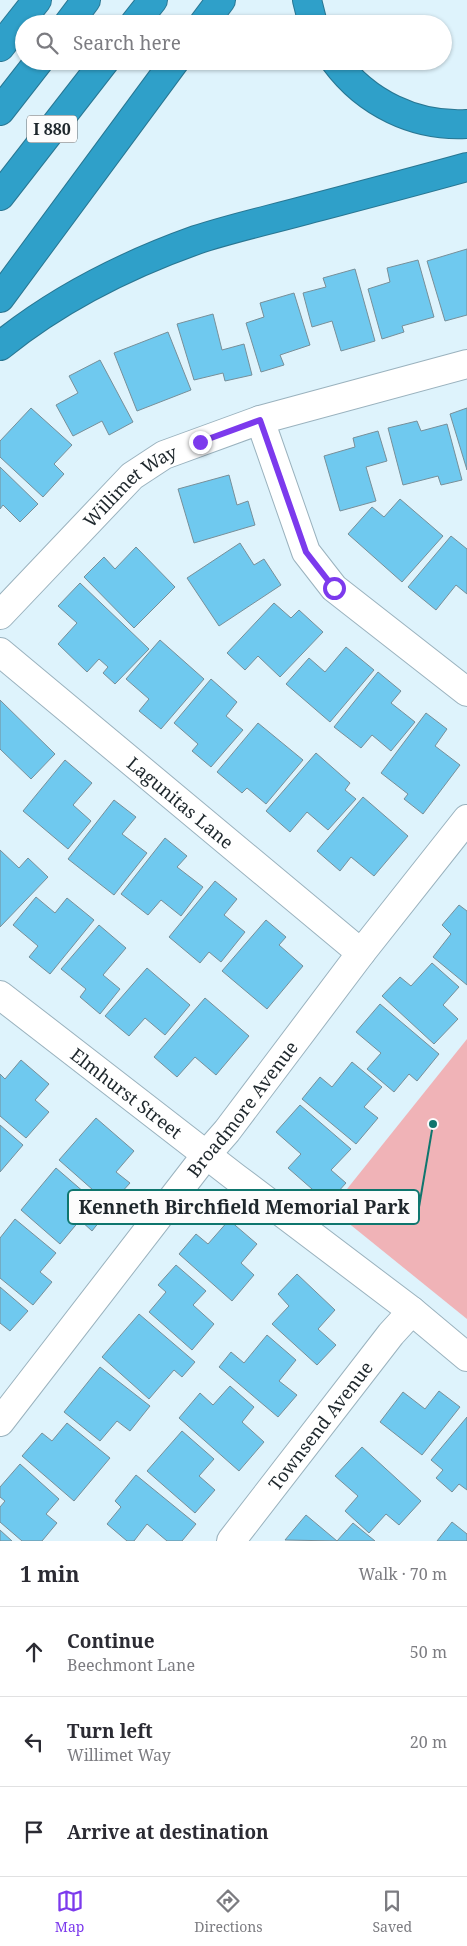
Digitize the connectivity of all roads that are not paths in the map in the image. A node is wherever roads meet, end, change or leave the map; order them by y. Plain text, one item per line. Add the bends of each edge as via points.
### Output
1 (37, 0) edge
2 (86, 0) edge
3 (153, 0) edge
4 (221, 0) edge
5 (306, 0) edge
6 (25, 15) edge
7 (75, 15) edge
8 (141, 15) edge
9 (210, 15) edge
10 (310, 15) edge
11 (15, 29) edge
12 (0, 48) edge
13 (32, 70) edge
14 (98, 70) edge
15 (169, 70) edge
16 (342, 70) edge
17 (0, 111) edge
18 (467, 124) edge
19 (467, 167) edge
20 (0, 196) edge
21 (0, 298) edge
22 (0, 346) edge
23 (467, 364) edge
24 (260, 420) junction
25 (0, 615) edge
26 (0, 652) edge
27 (467, 692) edge
28 (467, 819) edge
29 (361, 953) junction
30 (1, 999) edge
31 (206, 1155) junction
32 (412, 1311) junction
33 (467, 1356) edge
34 (0, 1422) edge
35 (231, 1541) edge

1 - 6 highway
2 - 7 highway
3 - 8 highway
4 - 9 highway
5 - 10 highway
11 - 12 highway
13 - 17 highway, I 880
14 - 20 highway, I 880
15 - 21 highway
16 - 18 highway via 363,91 388,108 418,120
19 - 22 highway via 240,228 158,254 89,287 20,329
23 - 24 street, Willimet Way
24 - 25 street, Willimet Way via 164,455 132,476
24 - 27 street via 306,552 334,588
26 - 29 street, Lagunitas Lane
28 - 29 street, Broadmore Avenue
29 - 31 street, Broadmore Avenue
30 - 31 street, Elmhurst Street
31 - 32 street, Elmhurst Street
31 - 34 street, Broadmore Avenue
32 - 33 street, Elmhurst Street
32 - 35 street, Townsend Avenue

